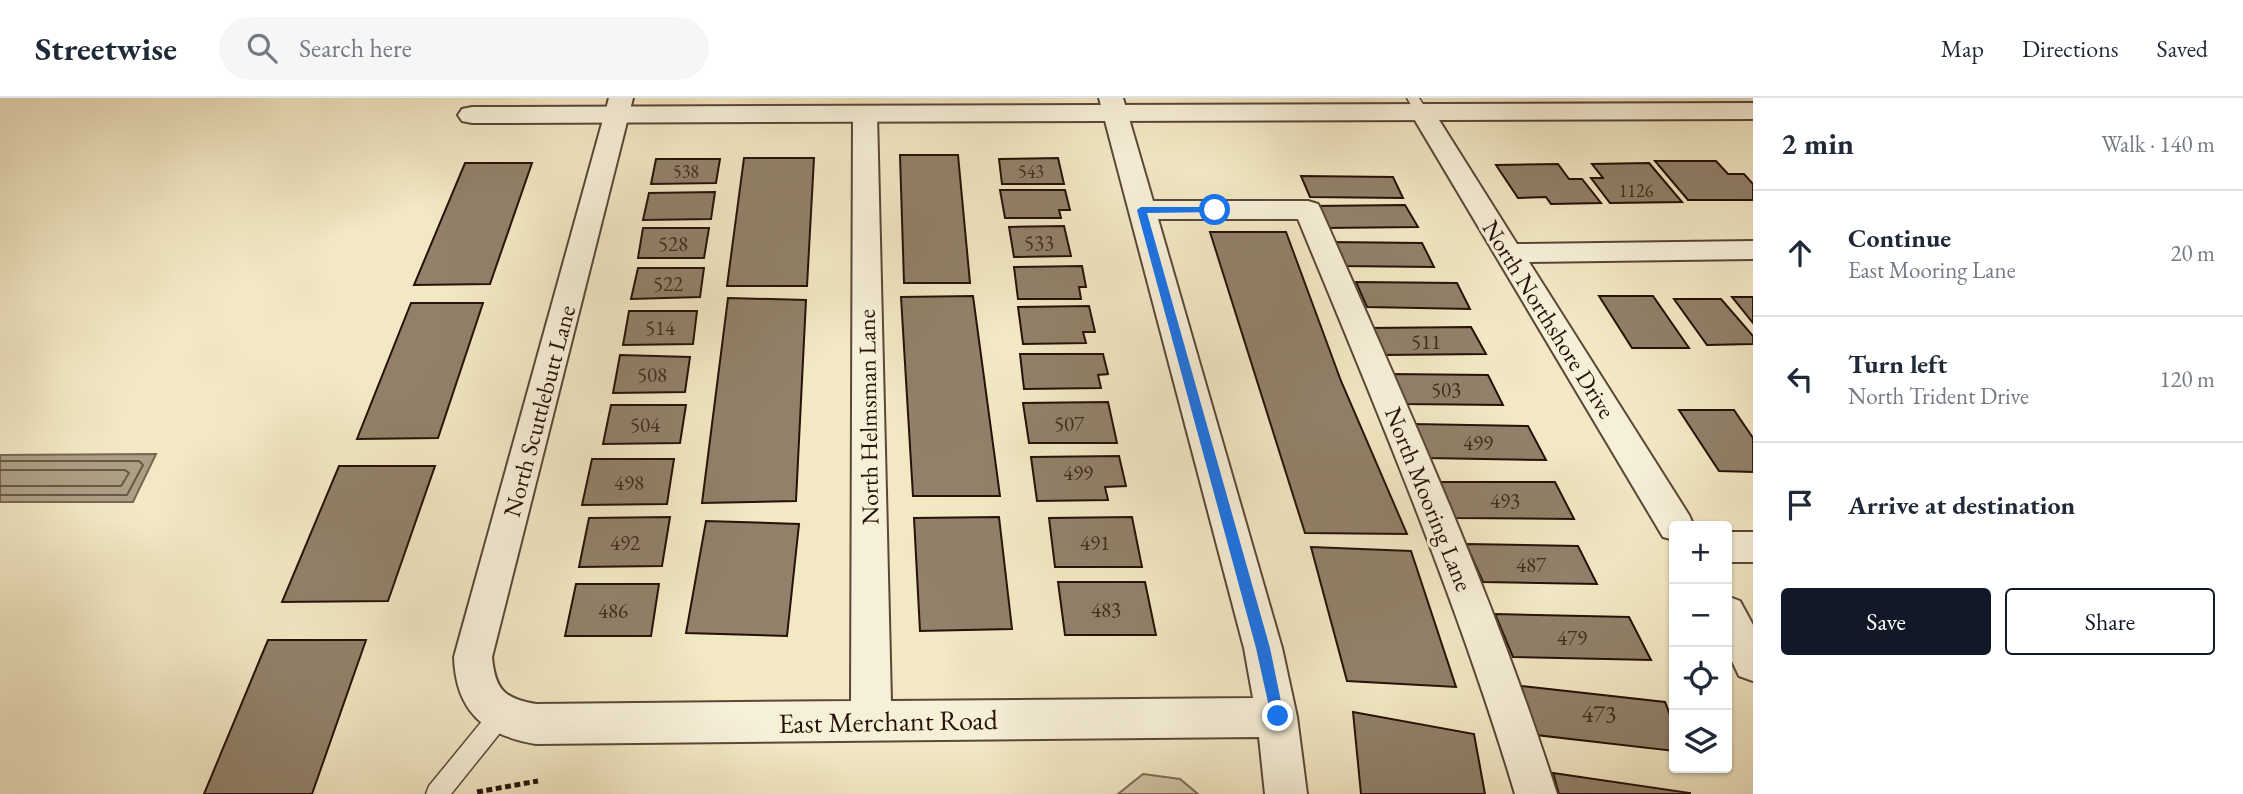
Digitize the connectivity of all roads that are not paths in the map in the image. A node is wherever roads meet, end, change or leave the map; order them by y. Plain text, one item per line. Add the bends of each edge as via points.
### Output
1 (1418, 105) edge
2 (619, 106) edge
3 (1113, 106) edge
4 (1753, 111) edge
5 (865, 114) junction
6 (472, 115) dead end
7 (1141, 210) junction
8 (1753, 250) edge
9 (1508, 253) junction
10 (1673, 521) edge
11 (1732, 547) edge
12 (1753, 547) edge
13 (1732, 623) edge
14 (1753, 663) edge
15 (500, 716) junction
16 (1278, 716) junction
17 (871, 721) junction
18 (437, 794) edge
19 (1286, 794) edge
20 (1536, 794) edge

1 - 3 street
1 - 4 street
1 - 9 street, North Northshore Drive
2 - 5 street
2 - 6 street
2 - 15 street, North Scuttlebutt Lane via 473,657 478,692
3 - 5 street
3 - 7 street
5 - 17 street, North Helmsman Lane
7 - 16 street
7 - 20 street, North Mooring Lane via 1308,210 1482,628
8 - 9 street
9 - 10 street, North Northshore Drive
11 - 12 street
13 - 14 street
15 - 17 street, East Merchant Road via 536,724
15 - 18 lane
16 - 17 street, East Merchant Road
16 - 19 street

